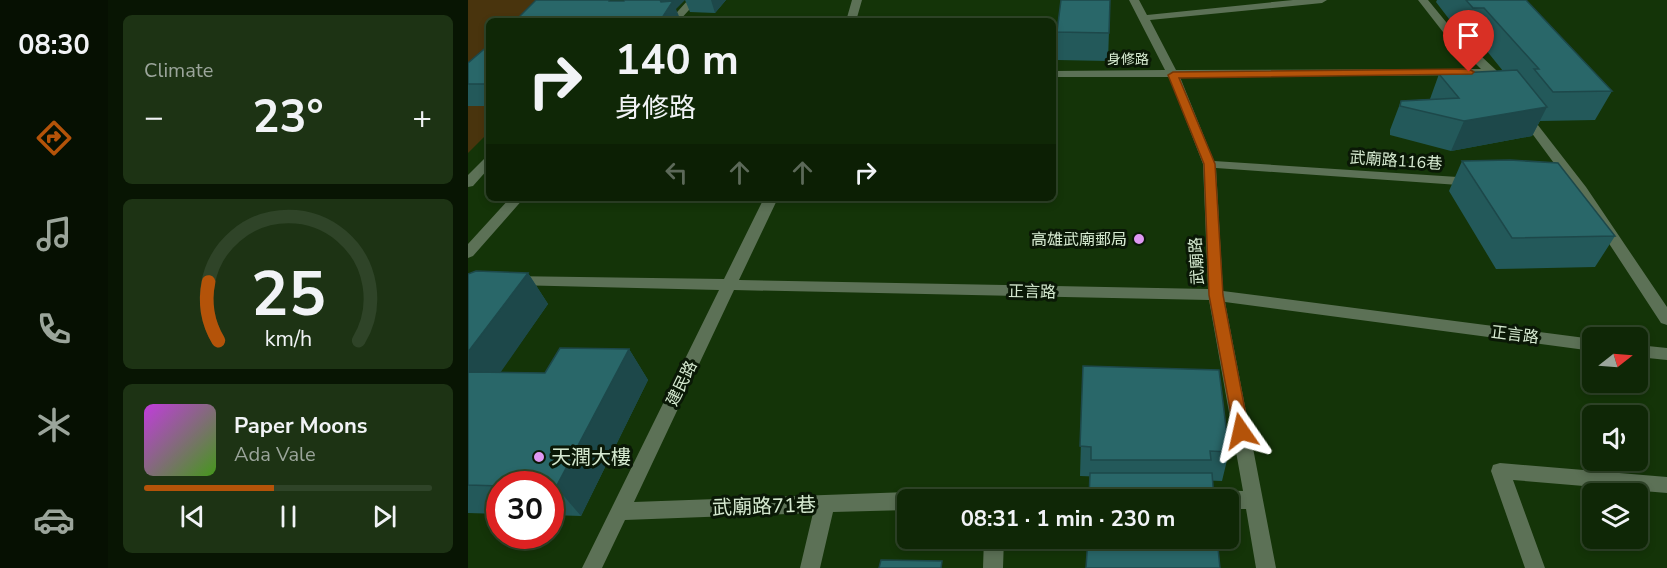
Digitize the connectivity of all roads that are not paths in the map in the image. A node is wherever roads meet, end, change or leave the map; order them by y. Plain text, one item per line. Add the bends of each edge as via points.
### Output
1 (693, 0) edge
2 (857, 0) edge
3 (1134, 0) edge
4 (1322, 0) edge
5 (1423, 0) edge
6 (677, 18) edge
7 (852, 18) edge
8 (1143, 18) junction
9 (1491, 72) junction
10 (1056, 74) edge
11 (1173, 75) junction
12 (486, 164) edge
13 (1209, 164) junction
14 (468, 183) edge
15 (1488, 183) edge
16 (1558, 188) edge
17 (1581, 190) junction
18 (514, 201) edge
19 (770, 201) edge
20 (468, 253) edge
21 (496, 280) edge
22 (728, 284) junction
23 (1216, 295) junction
24 (1667, 319) edge
25 (1582, 344) edge
26 (1648, 352) edge
27 (1667, 354) edge
28 (1667, 485) edge
29 (1239, 500) edge
30 (1254, 500) junction
31 (897, 501) edge
32 (825, 504) junction
33 (620, 511) junction
34 (994, 549) edge
35 (592, 568) edge
36 (810, 568) edge
37 (993, 568) edge
38 (1266, 568) edge
39 (1535, 568) edge

1 - 6 street
2 - 7 street
3 - 8 street, 武廟路
4 - 8 street
5 - 9 street via 1447,30
8 - 11 street, 武廟路
9 - 11 street, 身修路
9 - 17 street
10 - 11 street, 身修路
11 - 13 street, 武廟路
12 - 14 street
13 - 15 street, 武廟路116巷
13 - 23 street, 武廟路
16 - 17 street
17 - 24 street
18 - 20 street
19 - 22 street, 建民路
21 - 22 street, 正言路
22 - 23 street, 正言路
22 - 33 street, 建民路
23 - 25 street, 正言路
23 - 30 street, 武廟路
26 - 27 street
28 - 39 street via 1500,471
29 - 30 street
30 - 38 street, 武廟路
31 - 32 street, 武廟路71巷
32 - 33 street, 武廟路71巷
32 - 36 street
33 - 35 street, 建民路
34 - 37 street

